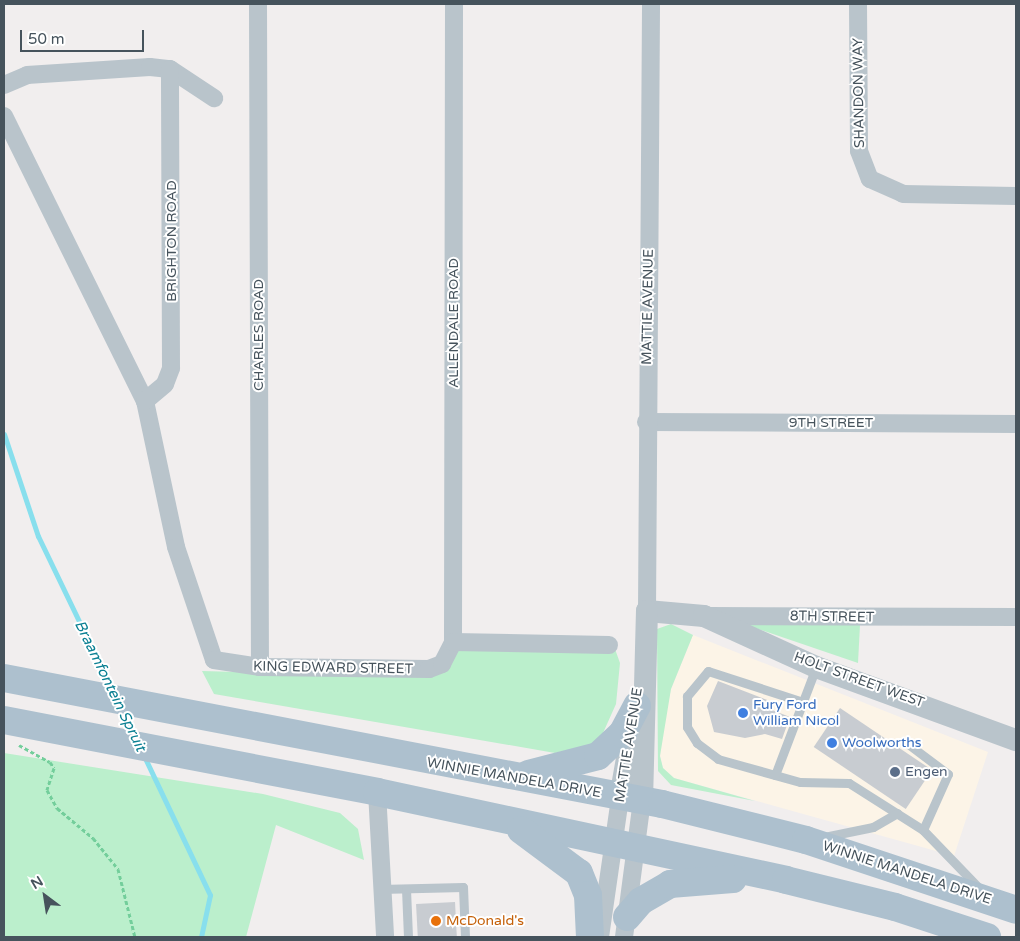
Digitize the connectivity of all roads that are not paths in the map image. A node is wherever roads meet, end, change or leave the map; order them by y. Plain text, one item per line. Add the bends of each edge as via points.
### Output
1 (258, 4) edge
2 (454, 4) edge
3 (651, 4) edge
4 (858, 4) edge
5 (170, 70) junction
6 (4, 85) edge
7 (214, 98) dead end
8 (4, 116) edge
9 (1016, 196) edge
10 (145, 401) junction
11 (646, 422) junction
12 (1016, 424) edge
13 (647, 611) junction
14 (704, 616) junction
15 (1016, 618) edge
16 (453, 642) junction
17 (610, 645) dead end
18 (816, 666) junction
19 (260, 667) junction
20 (4, 678) edge
21 (803, 702) junction
22 (637, 706) junction
23 (8, 729) edge
24 (1016, 740) edge
25 (908, 744) dead end
26 (775, 775) junction
27 (510, 778) junction
28 (377, 792) junction
29 (631, 799) junction
30 (897, 813) junction
31 (506, 820) junction
32 (923, 830) junction
33 (806, 840) junction
34 (626, 848) junction
35 (380, 889) junction
36 (406, 889) junction
37 (840, 894) junction
38 (1007, 907) edge
39 (625, 927) edge
40 (385, 937) edge
41 (408, 937) edge
42 (465, 937) edge
43 (590, 937) edge
44 (600, 937) edge
45 (987, 937) edge

1 - 19 street, CHARLES ROAD
2 - 16 street, ALLENDALE ROAD
3 - 11 street, MATTIE AVENUE
4 - 9 street, SHANDON WAY via 859,151 870,179 903,194
5 - 6 street via 150,67 27,75
5 - 7 street
5 - 10 street, BRIGHTON ROAD via 171,368 165,384
8 - 10 street
10 - 19 street, KING EDWARD STREET via 176,547 206,648 218,663
11 - 12 street, 9TH STREET
11 - 13 street, MATTIE AVENUE
13 - 14 street, 8TH STREET
13 - 22 street, MATTIE AVENUE
13 - 29 street, MATTIE AVENUE
14 - 15 street, 8TH STREET
14 - 18 street, HOLT STREET WEST
16 - 17 street
16 - 19 street, KING EDWARD STREET via 442,664 417,671
18 - 21 lane
18 - 24 street, HOLT STREET WEST
20 - 27 main road, WINNIE MANDELA DRIVE
21 - 26 lane
21 - 26 lane via 713,670 703,673 687,696 687,727 696,743 718,759
22 - 27 main road via 622,734 598,756
22 - 29 street, MATTIE AVENUE
23 - 28 main road via 94,737 211,763
25 - 32 lane via 948,774
26 - 30 lane via 800,782 849,783
27 - 29 main road, WINNIE MANDELA DRIVE
28 - 31 main road
28 - 35 street
29 - 33 main road, WINNIE MANDELA DRIVE
29 - 34 street, MATTIE AVENUE
30 - 32 lane
30 - 33 lane via 873,827
31 - 34 main road
31 - 43 main road via 544,844 579,873 589,902
32 - 38 lane via 959,872
33 - 38 main road, WINNIE MANDELA DRIVE
34 - 37 main road
34 - 39 street, MATTIE AVENUE
34 - 44 street, MATTIE AVENUE
35 - 36 lane
35 - 40 street
36 - 41 lane
36 - 42 lane via 463,887
37 - 39 main road via 733,879 670,884 641,901
37 - 45 main road

